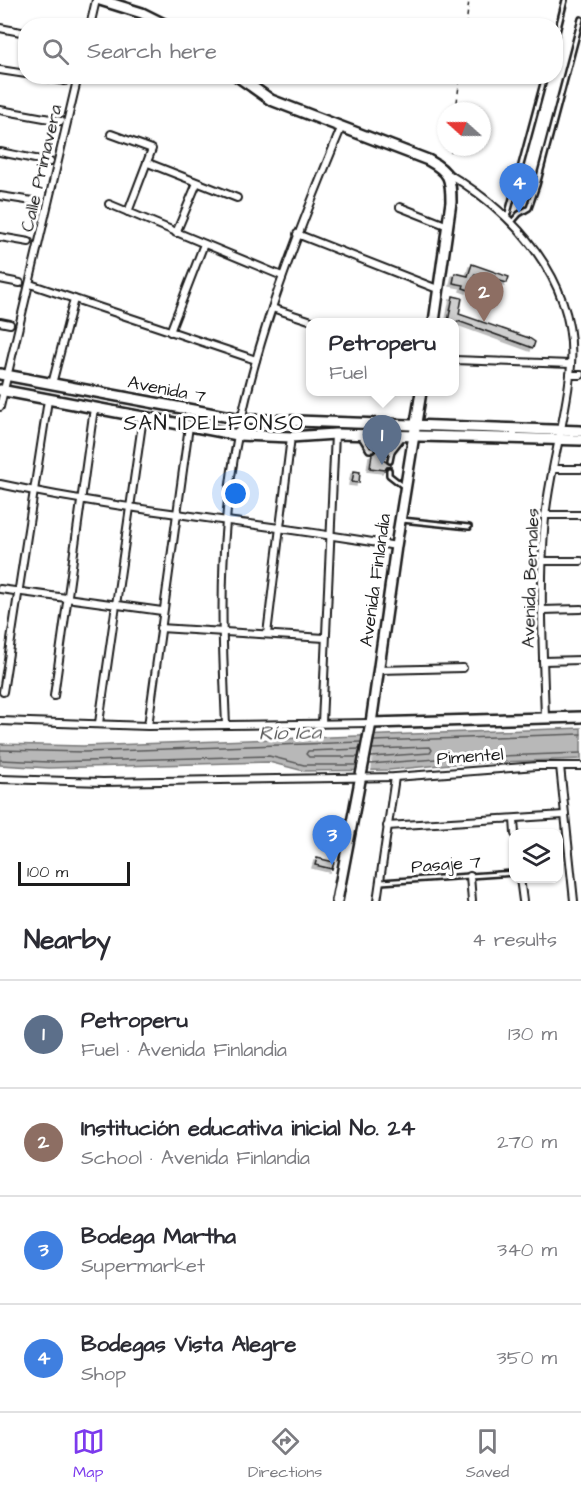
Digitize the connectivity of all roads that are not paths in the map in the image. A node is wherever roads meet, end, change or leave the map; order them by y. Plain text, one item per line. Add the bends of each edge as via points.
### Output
1 (98, 0) edge
2 (565, 0) edge
3 (92, 18) edge
4 (152, 18) edge
5 (560, 18) edge
6 (581, 20) edge
7 (0, 28) edge
8 (18, 31) edge
9 (0, 70) edge
10 (18, 73) edge
11 (563, 82) edge
12 (76, 84) edge
13 (248, 84) edge
14 (543, 84) edge
15 (562, 84) edge
16 (0, 110) edge
17 (60, 121) dead end
18 (342, 126) junction
19 (111, 134) dead end
20 (0, 152) edge
21 (50, 162) dead end
22 (148, 163) junction
23 (447, 173) junction
24 (197, 183) junction
25 (0, 196) edge
26 (237, 198) dead end
27 (39, 202) dead end
28 (109, 204) dead end
29 (400, 207) dead end
30 (128, 212) junction
31 (507, 217) junction
32 (512, 222) junction
33 (448, 226) junction
34 (176, 233) junction
35 (297, 234) junction
36 (0, 237) edge
37 (29, 242) dead end
38 (204, 244) junction
39 (282, 276) junction
40 (0, 279) edge
41 (20, 283) dead end
42 (30, 284) junction
43 (440, 290) junction
44 (74, 299) junction
45 (272, 308) junction
46 (435, 318) edge
47 (306, 319) edge
48 (0, 322) edge
49 (10, 324) dead end
50 (170, 332) junction
51 (256, 360) junction
52 (459, 360) edge
53 (571, 364) junction
54 (3, 375) edge
55 (570, 375) junction
56 (581, 375) edge
57 (52, 384) junction
58 (2, 391) edge
59 (421, 396) edge
60 (48, 400) junction
61 (0, 407) edge
62 (94, 408) junction
63 (143, 417) junction
64 (241, 419) junction
65 (415, 424) junction
66 (189, 426) junction
67 (581, 430) edge
68 (335, 434) junction
69 (238, 435) junction
70 (360, 435) junction
71 (408, 436) junction
72 (560, 436) junction
73 (291, 437) junction
74 (581, 440) edge
75 (372, 450) dead end
76 (384, 451) dead end
77 (392, 451) junction
78 (390, 461) dead end
79 (554, 469) junction
80 (581, 469) edge
81 (389, 471) dead end
82 (0, 484) edge
83 (405, 488) junction
84 (34, 492) junction
85 (81, 500) junction
86 (130, 507) junction
87 (176, 514) junction
88 (545, 515) junction
89 (581, 515) edge
90 (400, 520) junction
91 (226, 521) junction
92 (469, 527) dead end
93 (280, 528) junction
94 (331, 534) junction
95 (396, 546) junction
96 (542, 561) junction
97 (581, 561) edge
98 (0, 589) edge
99 (18, 592) junction
100 (68, 599) junction
101 (115, 605) junction
102 (581, 609) edge
103 (542, 610) junction
104 (162, 611) junction
105 (160, 628) junction
106 (222, 632) junction
107 (267, 634) junction
108 (325, 638) junction
109 (581, 660) edge
110 (543, 661) junction
111 (463, 668) dead end
112 (379, 670) junction
113 (3, 692) dead end
114 (54, 696) dead end
115 (581, 717) edge
116 (545, 718) junction
117 (0, 721) edge
118 (99, 723) junction
119 (322, 723) junction
120 (226, 725) junction
121 (148, 726) junction
122 (370, 727) junction
123 (560, 766) junction
124 (581, 766) edge
125 (361, 775) junction
126 (395, 777) junction
127 (0, 780) edge
128 (564, 815) junction
129 (514, 819) junction
130 (387, 826) junction
131 (515, 829) edge
132 (509, 873) edge
133 (470, 876) junction
134 (573, 879) junction
135 (581, 879) edge
136 (379, 882) junction
137 (521, 883) edge
138 (337, 901) edge
139 (377, 901) edge
140 (472, 901) edge
141 (523, 901) edge
142 (574, 901) edge

1 - 3 street
1 - 4 street
2 - 5 lane
6 - 11 lane
7 - 8 street
9 - 10 street
12 - 42 street, Calle Primavera
13 - 18 street via 271,100
14 - 31 lane
15 - 32 lane via 529,208
16 - 17 street
18 - 23 street via 428,160
18 - 35 street
19 - 22 street via 151,148
20 - 21 street
22 - 24 street
22 - 30 street
23 - 31 street, Avenida Bernales
23 - 33 street via 451,187
24 - 26 street
24 - 34 street
25 - 27 street
28 - 30 street
29 - 33 street
30 - 34 street
31 - 32 street, Avenida Bernales
32 - 53 street, Avenida Bernales via 559,288
33 - 43 street
34 - 38 street
35 - 39 street
35 - 43 street
36 - 37 street
38 - 39 street
38 - 50 street
39 - 45 street
40 - 41 street
42 - 44 street
42 - 54 street, Calle Primavera
43 - 46 street
44 - 50 street
44 - 57 street
45 - 47 street
45 - 51 street
48 - 49 street
50 - 51 street
51 - 64 street
52 - 53 street
53 - 55 street, Avenida Bernales
54 - 57 street, Avenida 7
54 - 58 street, Calle Primavera
55 - 56 street
55 - 72 street, Avenida Bernales
57 - 64 street, Avenida 7
58 - 60 street, Avenida 7
58 - 61 street, Calle Primavera
59 - 65 street, Avenida Finlandia
60 - 62 street, Avenida 7
60 - 84 street
62 - 63 street, Avenida 7
62 - 85 street
63 - 66 street, Avenida 7
63 - 86 street
64 - 65 street, Avenida 7
64 - 69 street
65 - 71 street, Avenida Finlandia
65 - 72 street, Avenida 7
66 - 69 street, Avenida 7
66 - 87 street
67 - 72 street, Avenida 7
68 - 70 street, Avenida 7
68 - 73 street, Avenida 7
68 - 94 street
69 - 73 street, Avenida 7
69 - 91 street
70 - 71 street, Avenida 7
70 - 75 lane
71 - 72 street, Avenida 7
71 - 77 lane
71 - 83 street, Avenida Finlandia
72 - 74 street, Avenida 7
72 - 79 street, Avenida Bernales
73 - 93 street
76 - 77 lane
77 - 78 lane
79 - 80 street
79 - 88 street, Avenida Bernales
81 - 83 lane
82 - 84 street
83 - 90 street, Avenida Finlandia
84 - 85 street
84 - 99 street
85 - 86 street
85 - 100 street
86 - 87 street
86 - 101 street
87 - 91 street
87 - 104 street
88 - 89 street
88 - 96 street, Avenida Bernales
90 - 92 lane
90 - 95 street, Avenida Finlandia
91 - 93 street
91 - 106 street
93 - 94 street
93 - 107 street
94 - 95 street
94 - 108 street
95 - 112 street, Avenida Finlandia
96 - 97 street
96 - 103 street, Avenida Bernales
98 - 99 street
99 - 100 street
99 - 113 street
100 - 101 street
100 - 114 street
101 - 104 street
101 - 118 street
102 - 103 street
103 - 110 street, Avenida Bernales
104 - 105 street
105 - 106 street
105 - 121 street
106 - 107 street
106 - 120 street
107 - 108 street
108 - 119 street
109 - 110 street
110 - 116 street, Avenida Bernales
111 - 112 street
112 - 122 street, Avenida Finlandia
115 - 116 street
116 - 122 street
117 - 118 street
118 - 121 street
119 - 120 street
119 - 122 street
120 - 121 street
122 - 125 street, Avenida Finlandia
123 - 124 street, Pimentel
123 - 126 street, Pimentel
123 - 128 street
125 - 126 street, Pimentel
125 - 127 street, Pimentel via 103,782
125 - 138 street, Avenida Finlandia
126 - 130 street
128 - 129 street
128 - 134 street
129 - 130 street
129 - 131 street
130 - 136 street
132 - 133 lane, Pasaje 7
133 - 136 lane, Pasaje 7
133 - 140 street
134 - 135 street
134 - 142 street
136 - 139 street
137 - 141 street

